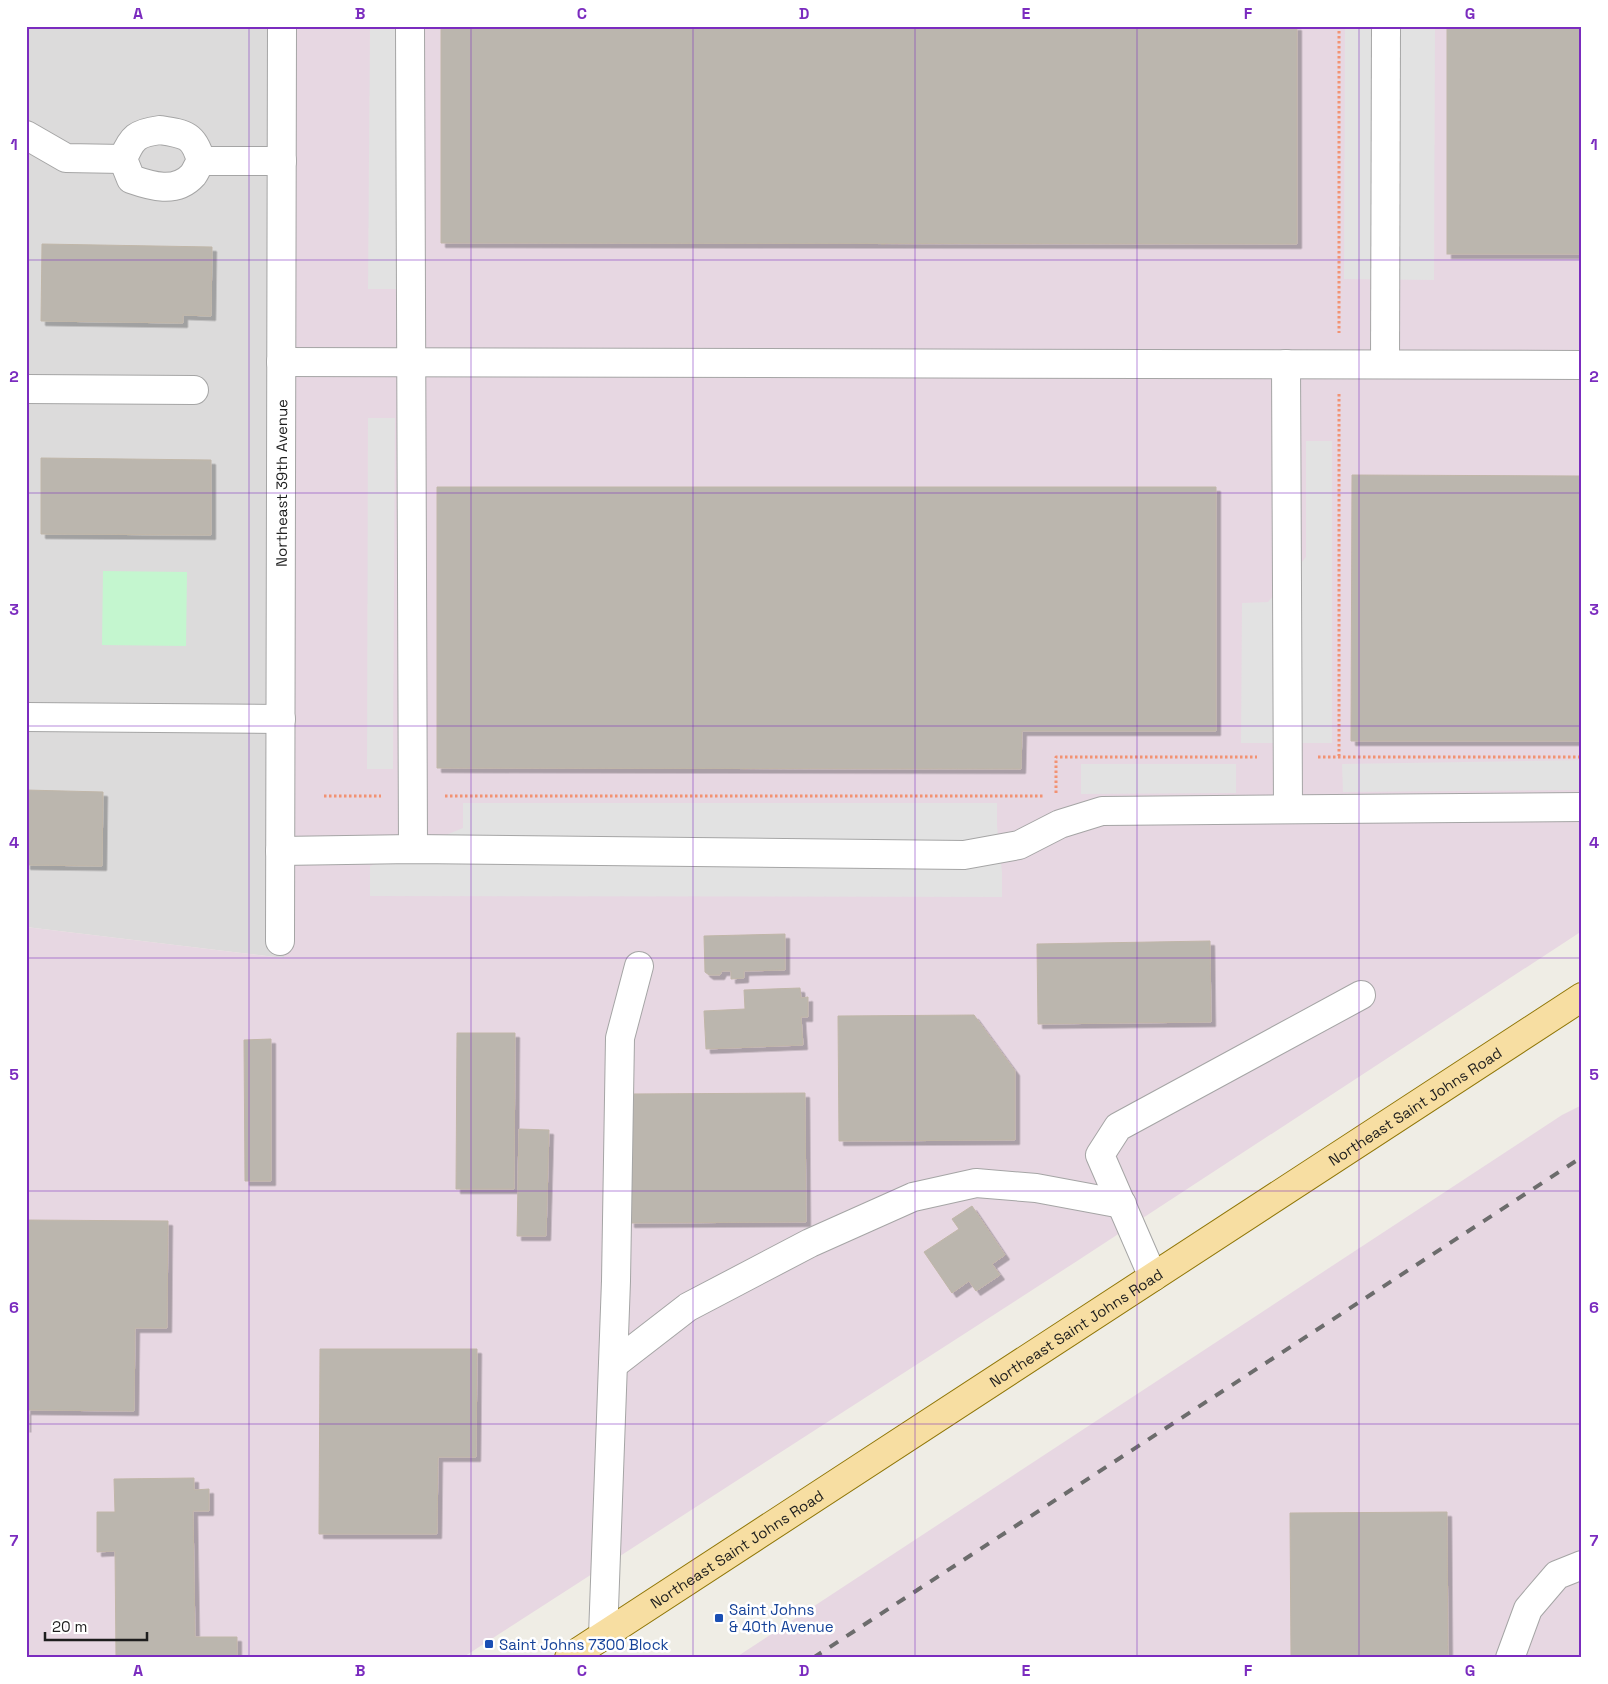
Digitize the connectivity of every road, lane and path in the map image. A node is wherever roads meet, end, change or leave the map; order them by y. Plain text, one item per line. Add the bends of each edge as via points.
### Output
1 (282, 26) edge
2 (410, 26) edge
3 (1386, 26) edge
4 (26, 135) edge
5 (123, 159) junction
6 (201, 161) junction
7 (282, 161) junction
8 (281, 362) junction
9 (412, 362) junction
10 (1286, 364) junction
11 (1384, 364) junction
12 (1582, 365) edge
13 (26, 389) edge
14 (194, 390) dead end
15 (26, 717) edge
16 (281, 719) junction
17 (1288, 757) junction
18 (1582, 757) edge
19 (324, 796) dead end
20 (413, 796) junction
21 (1046, 796) dead end
22 (1056, 796) dead end
23 (1582, 807) edge
24 (1288, 809) junction
25 (413, 849) junction
26 (280, 850) junction
27 (280, 941) dead end
28 (639, 966) dead end
29 (1361, 995) dead end
30 (1579, 1005) edge
31 (1122, 1204) junction
32 (1153, 1277) junction
33 (613, 1365) junction
34 (1582, 1565) edge
35 (603, 1636) junction
36 (569, 1658) edge
37 (1510, 1658) edge

1 - 7 street, Northeast 39th Avenue
2 - 9 street
3 - 11 street
4 - 5 street via 66,158
5 - 6 street via 131,179 152,187 176,187 193,175
5 - 6 street via 129,145 142,133 160,130 182,133 197,146
6 - 7 street
7 - 8 street, Northeast 39th Avenue
8 - 9 street
8 - 16 street, Northeast 39th Avenue
9 - 10 street
9 - 20 street
10 - 11 street
10 - 17 street
11 - 12 street
13 - 14 street
15 - 16 street
16 - 26 street, Northeast 39th Avenue
17 - 18 path
17 - 22 path via 1056,758
17 - 24 street
19 - 20 path
20 - 21 path
20 - 25 street
23 - 24 street
24 - 25 street via 1102,811 1060,824 1018,846 964,854
25 - 26 street
26 - 27 street, Northeast 39th Avenue
28 - 33 street via 620,1038
29 - 31 street via 1118,1128 1100,1155
30 - 32 main road, Northeast Saint Johns Road
31 - 32 street
31 - 33 street via 1036,1188 976,1182 913,1197 810,1243 688,1307
32 - 35 main road, Northeast Saint Johns Road
33 - 35 street
34 - 37 street via 1557,1575 1528,1609
35 - 36 main road, Northeast Saint Johns Road

